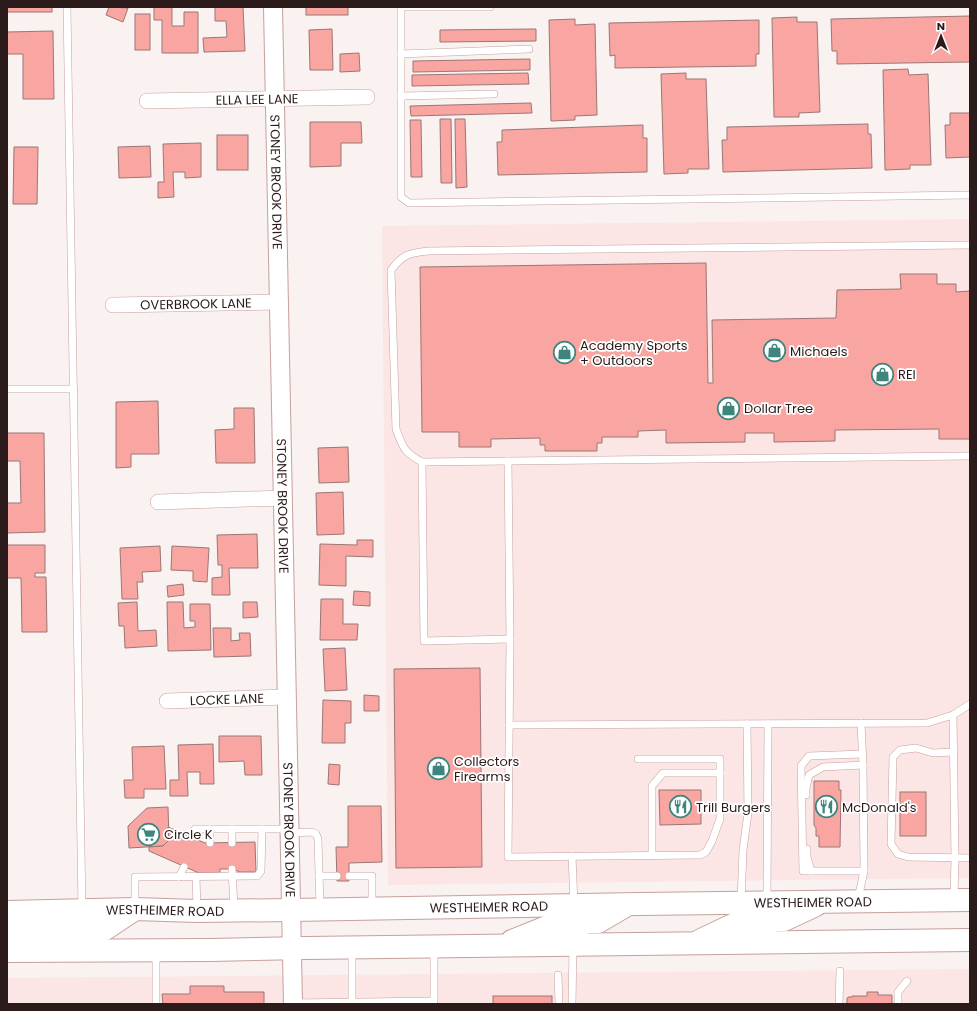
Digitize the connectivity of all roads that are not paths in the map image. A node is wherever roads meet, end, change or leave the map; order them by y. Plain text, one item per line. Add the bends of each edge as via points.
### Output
1 (67, 7) edge
2 (273, 7) edge
3 (401, 7) edge
4 (406, 7) edge
5 (442, 7) edge
6 (490, 7) edge
7 (529, 49) dead end
8 (401, 54) junction
9 (494, 94) dead end
10 (401, 96) junction
11 (367, 97) dead end
12 (275, 98) junction
13 (147, 101) dead end
14 (970, 196) edge
15 (970, 245) edge
16 (279, 302) junction
17 (113, 305) dead end
18 (7, 389) edge
19 (74, 389) junction
20 (970, 456) edge
21 (508, 461) junction
22 (422, 462) junction
23 (283, 498) junction
24 (158, 502) dead end
25 (510, 639) junction
26 (287, 697) junction
27 (167, 701) dead end
28 (970, 704) edge
29 (953, 716) junction
30 (861, 723) junction
31 (747, 724) junction
32 (768, 724) junction
33 (509, 725) junction
34 (953, 752) junction
35 (862, 754) junction
36 (638, 759) dead end
37 (863, 765) junction
38 (720, 773) junction
39 (210, 829) junction
40 (232, 829) junction
41 (262, 829) junction
42 (290, 831) junction
43 (192, 838) dead end
44 (210, 843) dead end
45 (232, 843) dead end
46 (652, 855) junction
47 (572, 856) junction
48 (970, 858) edge
49 (955, 859) junction
50 (184, 867) dead end
51 (811, 871) junction
52 (864, 871) junction
53 (232, 873) junction
54 (319, 876) junction
55 (337, 876) dead end
56 (349, 876) dead end
57 (179, 877) junction
58 (196, 877) junction
59 (962, 900) edge
60 (823, 902) junction
61 (857, 902) junction
62 (741, 903) junction
63 (767, 903) junction
64 (628, 904) junction
65 (574, 905) junction
66 (135, 909) junction
67 (372, 909) junction
68 (234, 910) junction
69 (291, 910) junction
70 (320, 910) junction
71 (82, 911) junction
72 (197, 911) junction
73 (7, 912) edge
74 (7, 933) edge
75 (970, 940) edge
76 (694, 943) junction
77 (756, 943) junction
78 (573, 945) junction
79 (434, 946) junction
80 (500, 946) junction
81 (292, 948) junction
82 (352, 948) junction
83 (67, 950) junction
84 (156, 950) junction
85 (7, 951) edge
86 (840, 971) dead end
87 (558, 975) dead end
88 (907, 981) dead end
89 (352, 1002) junction
90 (293, 1003) edge
91 (156, 1004) edge
92 (559, 1004) edge
93 (572, 1004) edge
94 (839, 1004) edge
95 (898, 1004) edge

1 - 19 lane
2 - 12 street, STONEY BROOK DRIVE
3 - 8 lane
4 - 5 lane
5 - 6 lane
7 - 8 lane
8 - 10 lane
9 - 10 lane
10 - 14 lane via 402,197 409,203
11 - 12 street, ELLA LEE LANE
12 - 13 street, ELLA LEE LANE
12 - 16 street, STONEY BROOK DRIVE
15 - 22 lane via 411,253 398,261 392,270 396,429 408,454
16 - 17 street, OVERBROOK LANE
16 - 23 street, STONEY BROOK DRIVE
18 - 19 lane
19 - 71 lane
20 - 21 lane
21 - 22 lane
21 - 25 lane
22 - 25 lane via 424,641
23 - 24 street
23 - 26 street, STONEY BROOK DRIVE
25 - 33 lane
26 - 27 street, LOCKE LANE
26 - 42 street, STONEY BROOK DRIVE
28 - 29 lane
29 - 30 lane via 927,722
29 - 34 lane
30 - 32 lane
30 - 35 lane
31 - 32 lane
31 - 33 lane
31 - 62 lane via 748,813 743,850
32 - 63 lane
33 - 47 lane via 508,857
34 - 49 lane
34 - 49 lane via 933,753 916,748 900,750 893,757 891,844 898,854 908,857
35 - 37 lane
35 - 51 lane via 809,756 801,766 803,871
36 - 38 lane via 720,759
37 - 51 lane via 823,768 810,775 806,788 806,803 807,857
37 - 52 lane
38 - 46 lane via 720,819 706,852 700,855
38 - 46 lane via 663,773 652,786
39 - 40 lane
39 - 43 lane via 195,829
39 - 44 lane
40 - 41 lane
40 - 45 lane
41 - 42 lane
41 - 53 lane via 262,871 257,876
42 - 54 lane via 316,834
42 - 69 street, STONEY BROOK DRIVE
46 - 47 lane
47 - 65 lane
48 - 49 lane
49 - 59 lane
50 - 57 lane
51 - 52 lane
52 - 61 lane
53 - 58 lane
53 - 68 lane
54 - 55 lane
54 - 70 lane
56 - 67 lane via 372,876
57 - 58 lane
57 - 66 lane via 135,877
58 - 72 lane
59 - 61 main road, WESTHEIMER ROAD
60 - 61 main road, WESTHEIMER ROAD
60 - 63 main road, WESTHEIMER ROAD
60 - 77 main road via 784,920 769,922
62 - 63 main road, WESTHEIMER ROAD
62 - 64 main road, WESTHEIMER ROAD
63 - 76 main road via 764,913 758,919 737,923
64 - 65 main road, WESTHEIMER ROAD
64 - 78 main road via 598,922 582,924 576,932
65 - 67 main road, WESTHEIMER ROAD
65 - 80 main road via 570,918 560,925 552,925
66 - 71 main road, WESTHEIMER ROAD
66 - 72 main road, WESTHEIMER ROAD
66 - 83 main road via 105,929 93,929 81,934
67 - 70 main road, WESTHEIMER ROAD
68 - 69 main road, WESTHEIMER ROAD
68 - 72 main road, WESTHEIMER ROAD
69 - 70 main road, WESTHEIMER ROAD
69 - 81 street, STONEY BROOK DRIVE
71 - 73 main road, WESTHEIMER ROAD
71 - 74 main road via 60,929
75 - 77 main road
76 - 77 main road
76 - 78 main road
78 - 80 main road
78 - 93 lane
79 - 80 main road
79 - 82 main road
79 - 89 lane via 434,1002
81 - 82 main road
81 - 84 main road
81 - 90 street, STONEY BROOK DRIVE
82 - 89 lane
83 - 84 main road
83 - 85 main road
84 - 91 lane
86 - 94 lane
87 - 92 lane
88 - 95 lane via 898,992
89 - 90 lane

